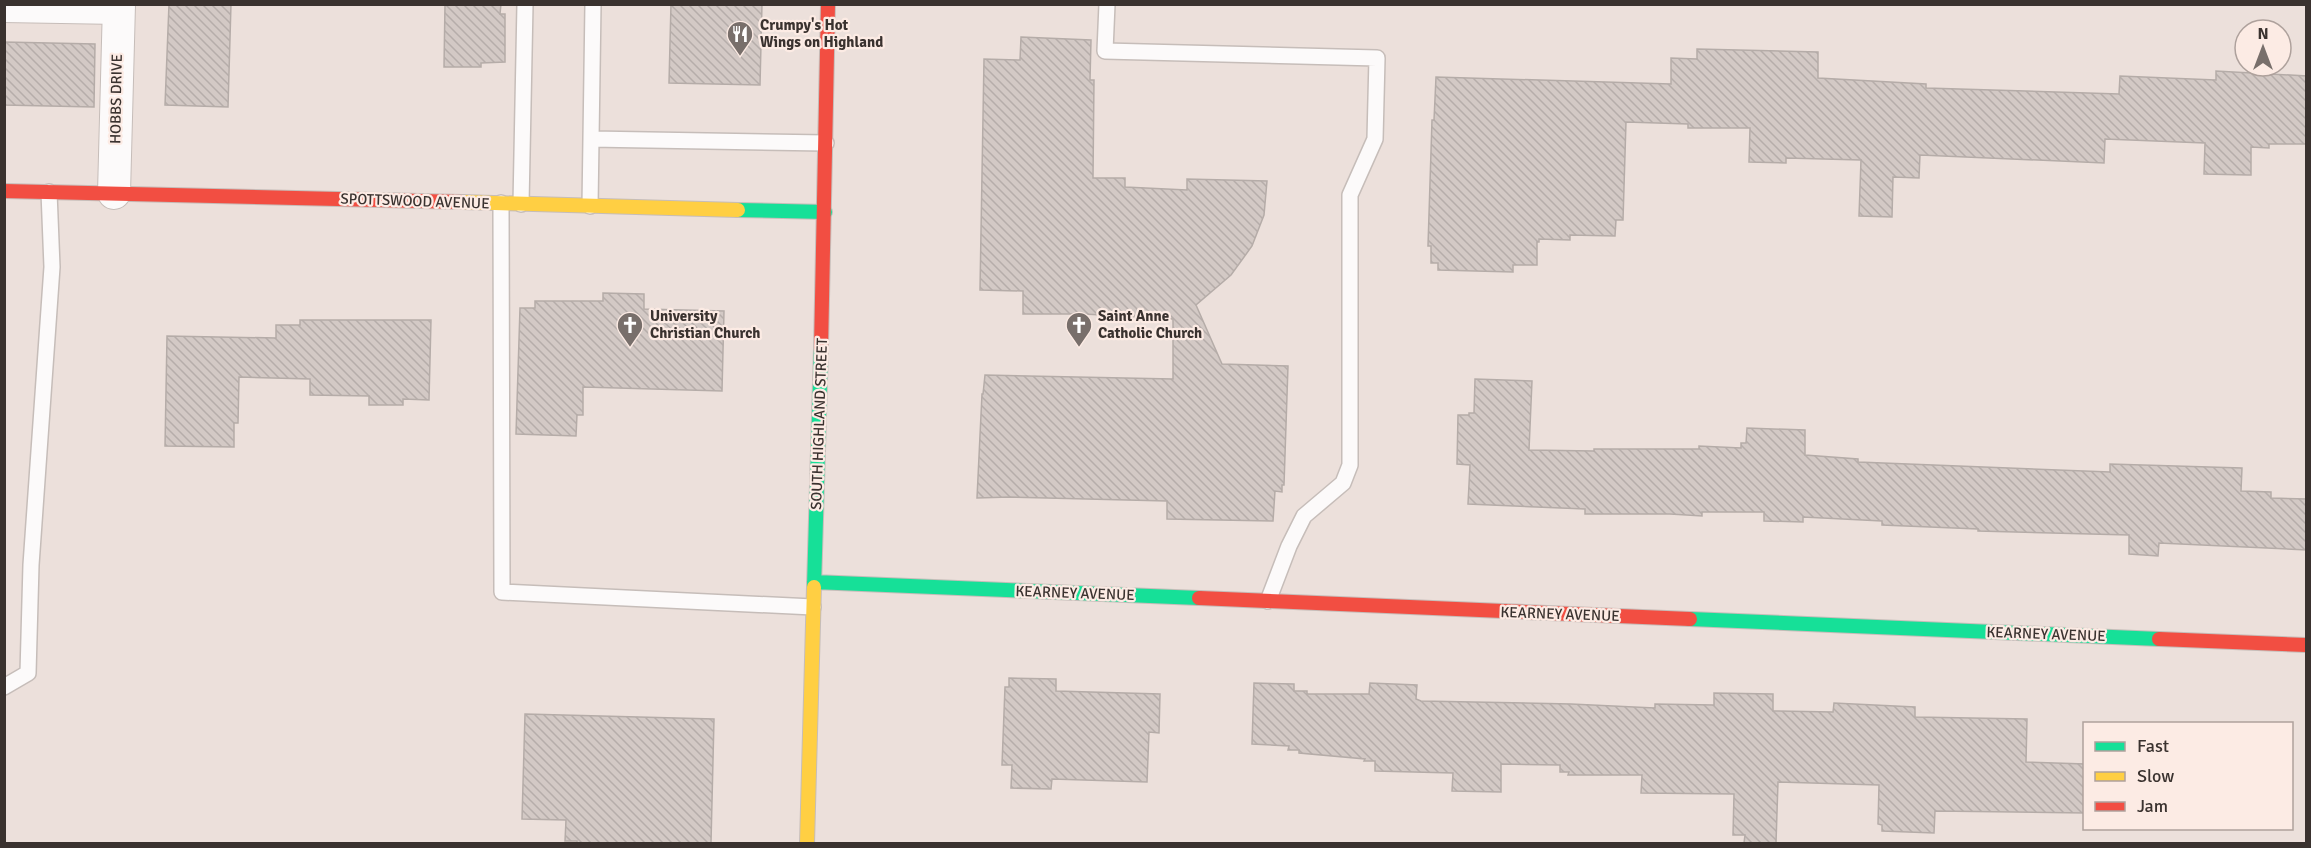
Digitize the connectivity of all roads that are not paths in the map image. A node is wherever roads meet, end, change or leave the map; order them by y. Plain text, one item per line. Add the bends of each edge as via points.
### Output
1 (525, 4) edge
2 (593, 4) edge
3 (828, 4) edge
4 (1107, 4) edge
5 (4, 6) edge
6 (119, 6) edge
7 (591, 140) junction
8 (826, 143) junction
9 (4, 191) edge
10 (49, 192) junction
11 (114, 192) junction
12 (501, 203) junction
13 (521, 204) junction
14 (590, 206) junction
15 (825, 212) junction
16 (814, 582) junction
17 (1268, 601) junction
18 (813, 607) junction
19 (2307, 645) edge
20 (4, 687) edge
21 (807, 843) edge

1 - 13 lane
2 - 7 lane
3 - 8 street, SOUTH HIGHLAND STREET
4 - 17 lane via 1106,51 1377,58 1375,139 1350,195 1350,465 1343,483 1304,516
5 - 6 street
6 - 11 street, HOBBS DRIVE
7 - 8 lane
7 - 14 lane
8 - 15 street, SOUTH HIGHLAND STREET
9 - 10 street, SPOTTSWOOD AVENUE
10 - 11 street, SPOTTSWOOD AVENUE
10 - 20 lane via 52,267 31,565 28,673
11 - 12 street, SPOTTSWOOD AVENUE
12 - 13 street, SPOTTSWOOD AVENUE
12 - 18 lane via 502,592
13 - 14 street, SPOTTSWOOD AVENUE
14 - 15 street, SPOTTSWOOD AVENUE
15 - 16 street, SOUTH HIGHLAND STREET
16 - 17 street, KEARNEY AVENUE
16 - 18 street, SOUTH HIGHLAND STREET
17 - 19 street, KEARNEY AVENUE
18 - 21 street, SOUTH HIGHLAND STREET

